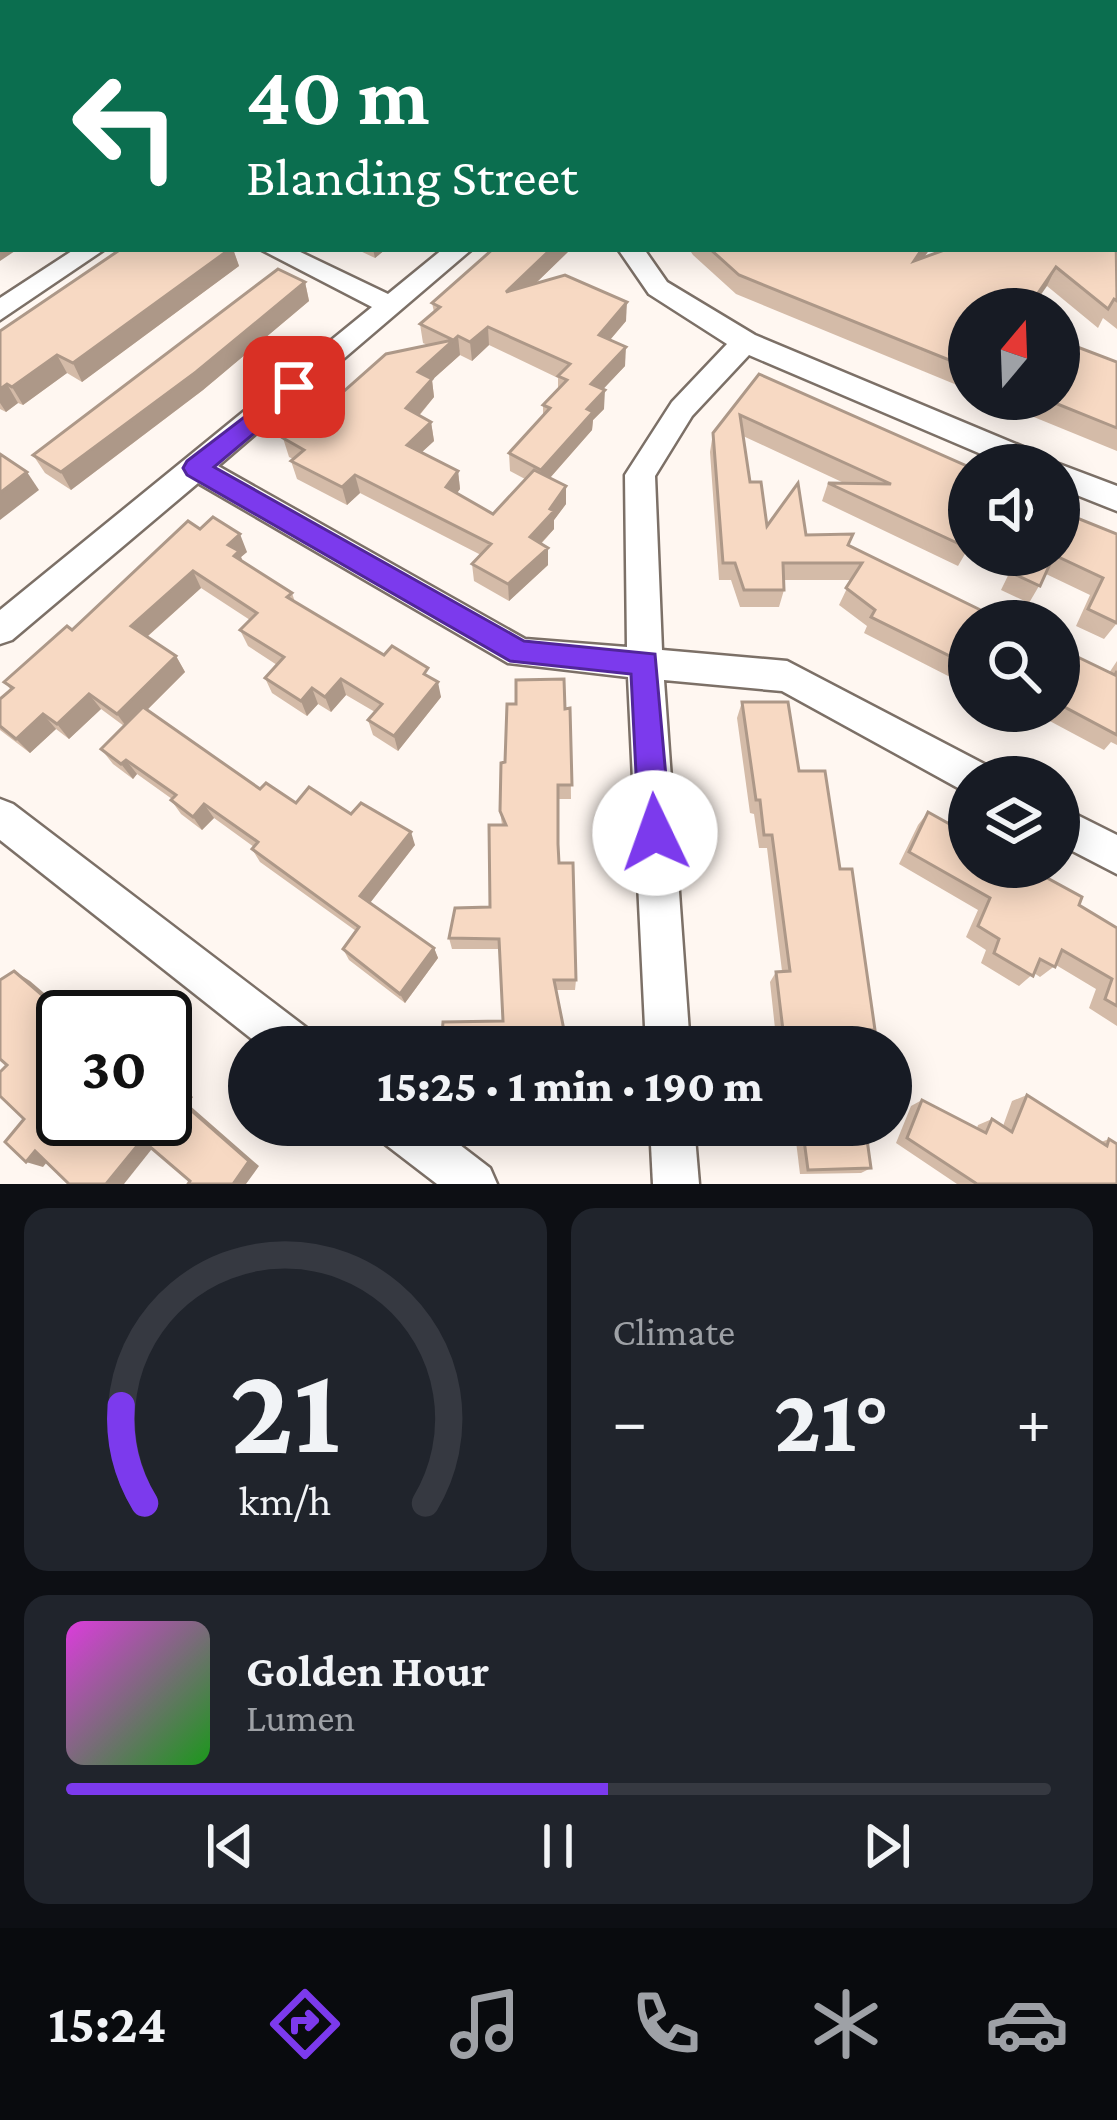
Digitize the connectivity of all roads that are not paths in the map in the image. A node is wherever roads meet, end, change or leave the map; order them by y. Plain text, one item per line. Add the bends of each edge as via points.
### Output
1 (87, 252) edge
2 (279, 252) edge
3 (455, 252) edge
4 (634, 252) edge
5 (392, 306) junction
6 (0, 310) edge
7 (745, 342) junction
8 (986, 444) edge
9 (196, 468) junction
10 (1080, 484) edge
11 (1117, 500) edge
12 (0, 630) edge
13 (645, 663) junction
14 (948, 763) edge
15 (0, 818) edge
16 (1080, 835) edge
17 (1117, 855) edge
18 (270, 1026) edge
19 (667, 1026) edge
20 (425, 1146) edge
21 (674, 1146) edge
22 (474, 1184) edge
23 (676, 1184) edge

1 - 6 street
2 - 5 street
3 - 5 street
4 - 7 street via 658,288
5 - 9 street
7 - 8 street
7 - 13 street via 682,409 640,475
9 - 12 street
9 - 13 street via 520,653
10 - 11 street
13 - 14 street via 787,676
13 - 19 street
15 - 18 street
16 - 17 street
20 - 22 street
21 - 23 street

